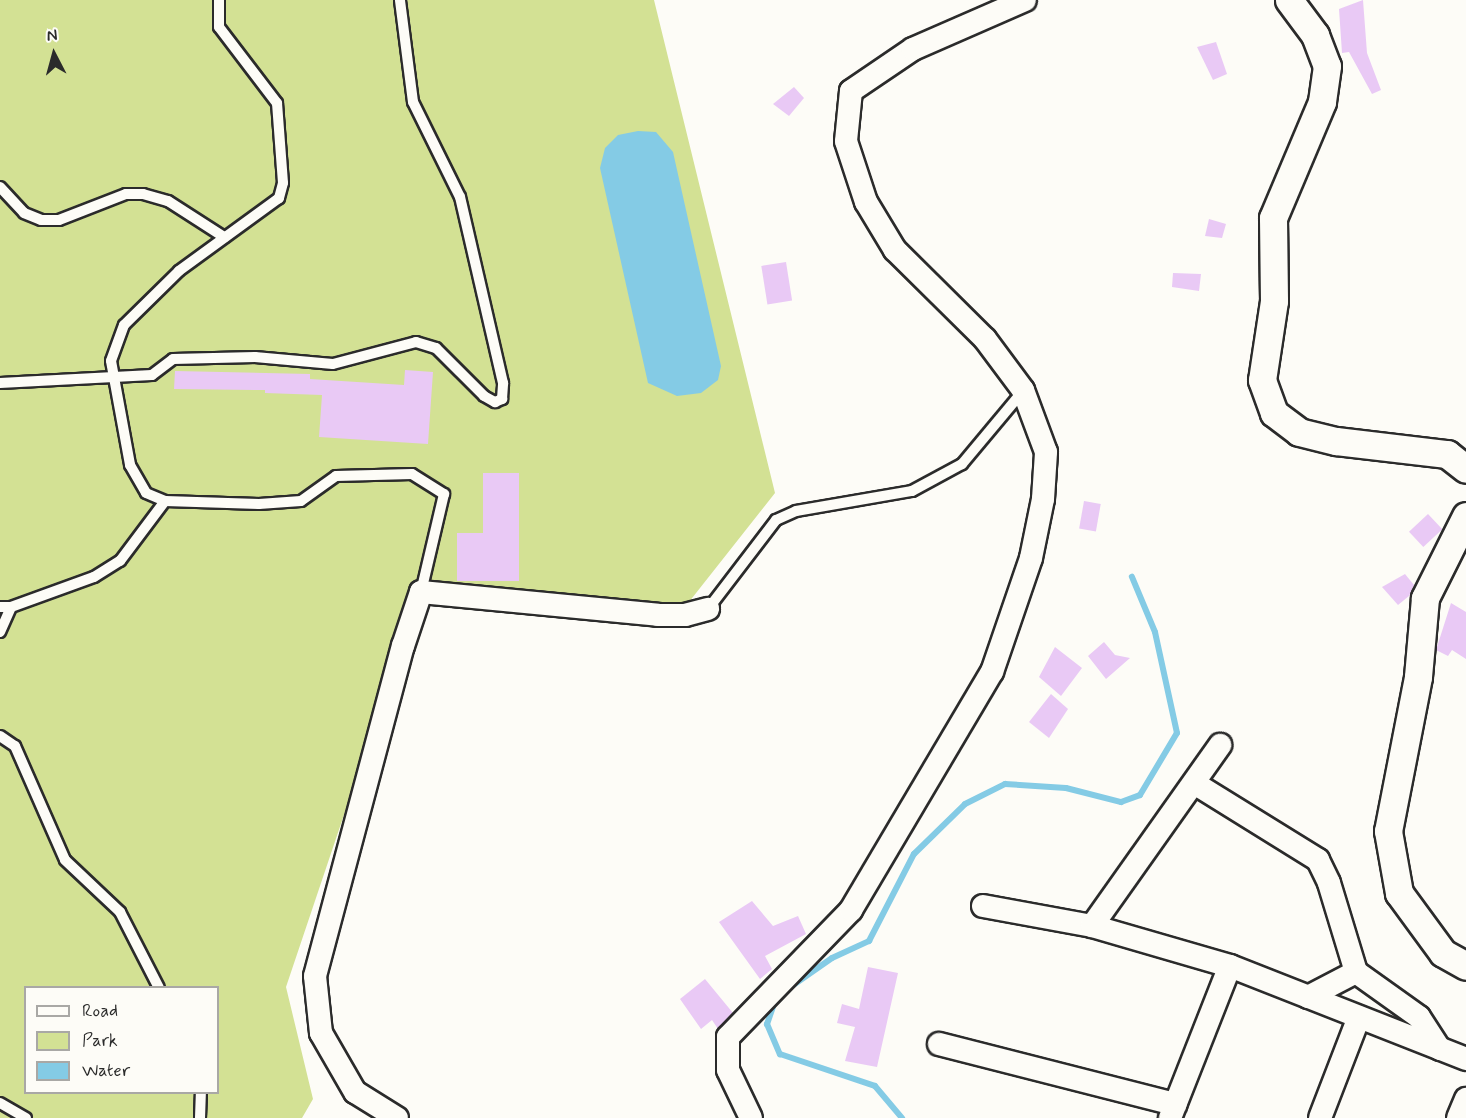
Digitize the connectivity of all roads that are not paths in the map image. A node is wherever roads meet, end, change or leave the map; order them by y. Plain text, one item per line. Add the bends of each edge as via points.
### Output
1 (219, 0) edge
2 (400, 0) edge
3 (1025, 0) edge
4 (1289, 0) edge
5 (0, 187) edge
6 (224, 237) junction
7 (112, 378) junction
8 (0, 383) edge
9 (1023, 390) junction
10 (1466, 469) edge
11 (165, 501) junction
12 (1466, 516) edge
13 (421, 592) junction
14 (448, 594) junction
15 (6, 607) edge
16 (708, 609) joint
17 (0, 632) edge
18 (403, 646) junction
19 (0, 736) edge
20 (1220, 745) dead end
21 (1194, 783) junction
22 (983, 906) dead end
23 (1092, 926) junction
24 (1230, 966) junction
25 (1466, 966) edge
26 (1356, 972) junction
27 (158, 986) edge
28 (1308, 997) junction
29 (1359, 1017) junction
30 (939, 1044) dead end
31 (1440, 1049) junction
32 (1466, 1059) edge
33 (201, 1094) edge
34 (1466, 1099) edge
35 (0, 1102) edge
36 (1172, 1111) edge
37 (26, 1118) edge
38 (200, 1118) edge
39 (397, 1118) edge
40 (751, 1118) edge
41 (1320, 1118) edge
42 (1458, 1118) edge

1 - 6 lane via 219,27 277,103 283,183 279,198
2 - 7 lane via 413,102 460,197 503,383 502,399 495,402 484,396 436,348 416,342 333,364 255,357 173,359 152,375
3 - 9 street via 913,48 851,91 846,141 866,202 896,250 985,339
4 - 10 street via 1314,35 1327,66 1322,102 1273,218 1274,301 1262,380 1274,413 1299,432 1336,441 1447,454
5 - 6 lane via 24,213 41,220 59,220 126,194 142,194 168,201
6 - 7 lane via 179,272 124,325 111,361
7 - 8 lane
7 - 11 lane via 130,465 146,493
9 - 16 lane via 962,464 912,491 796,511 776,520
9 - 40 street via 1046,452 1043,499 1031,558 992,672 851,910 728,1037 728,1070
11 - 13 lane via 301,501 336,476 412,474 444,494
11 - 15 lane via 120,561 94,577
12 - 25 street via 1425,598 1416,688 1388,831 1399,893 1443,953
13 - 14 street
13 - 18 street
14 - 16 street via 658,615 686,615
14 - 18 street
15 - 17 lane
18 - 39 street via 315,976 321,1033 355,1092
19 - 27 lane via 15,746 65,860 120,912
20 - 21 street
21 - 23 street via 1138,856
21 - 26 street via 1318,860 1329,883
22 - 23 street
23 - 24 street
24 - 28 street
24 - 36 street
26 - 28 street
26 - 31 street via 1419,1017
28 - 29 street
29 - 31 street
29 - 41 street
30 - 36 street
31 - 32 street
33 - 38 lane
34 - 42 street
35 - 37 lane

